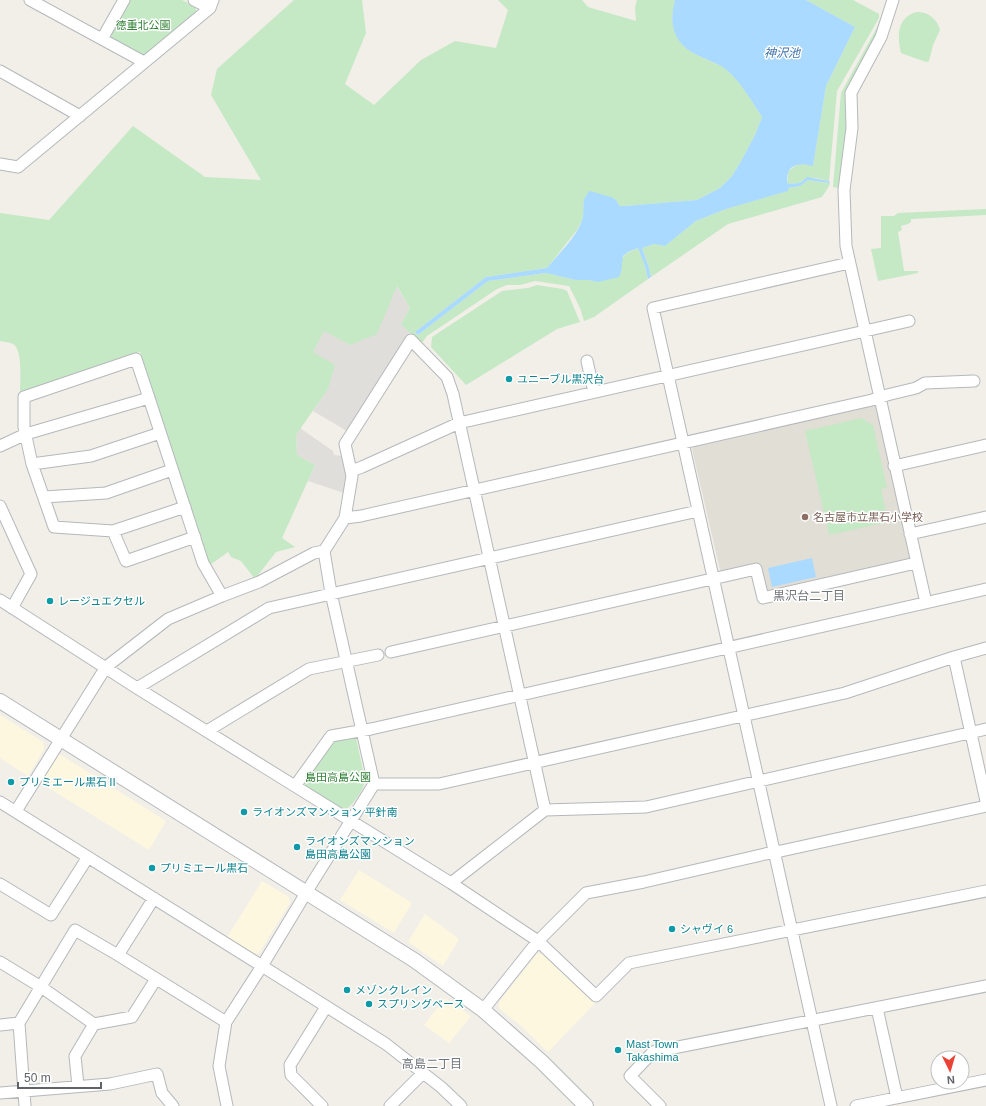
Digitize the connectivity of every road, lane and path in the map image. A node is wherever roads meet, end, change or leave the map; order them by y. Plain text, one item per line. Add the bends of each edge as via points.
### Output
1 (30, 0) edge
2 (124, 0) edge
3 (194, 0) edge
4 (893, 0) edge
5 (212, 4) edge
6 (102, 39) junction
7 (144, 62) junction
8 (0, 71) edge
9 (80, 116) junction
10 (0, 164) edge
11 (849, 263) junction
12 (909, 321) dead end
13 (864, 330) junction
14 (587, 361) dead end
15 (668, 375) junction
16 (974, 381) dead end
17 (594, 392) junction
18 (149, 398) junction
19 (879, 398) junction
20 (459, 423) junction
21 (160, 433) junction
22 (26, 434) junction
23 (683, 443) junction
24 (986, 445) edge
25 (0, 446) edge
26 (32, 464) junction
27 (894, 466) junction
28 (172, 470) junction
29 (351, 471) junction
30 (474, 490) junction
31 (44, 496) junction
32 (0, 506) edge
33 (185, 507) junction
34 (698, 511) junction
35 (986, 517) edge
36 (345, 518) junction
37 (113, 531) junction
38 (910, 534) junction
39 (194, 537) junction
40 (324, 551) junction
41 (489, 559) junction
42 (916, 563) junction
43 (713, 579) junction
44 (986, 589) edge
45 (331, 593) junction
46 (222, 596) junction
47 (0, 600) edge
48 (926, 603) junction
49 (12, 608) junction
50 (504, 627) junction
51 (729, 647) junction
52 (986, 648) edge
53 (391, 652) dead end
54 (378, 655) dead end
55 (954, 657) junction
56 (347, 662) junction
57 (106, 668) junction
58 (137, 688) junction
59 (520, 695) junction
60 (0, 701) edge
61 (744, 715) junction
62 (986, 729) edge
63 (363, 730) junction
64 (207, 731) junction
65 (971, 733) junction
66 (61, 739) junction
67 (535, 763) junction
68 (758, 781) junction
69 (374, 784) junction
70 (295, 786) junction
71 (986, 801) edge
72 (0, 802) edge
73 (986, 806) edge
74 (545, 810) junction
75 (16, 811) junction
76 (351, 821) junction
77 (774, 852) junction
78 (88, 857) junction
79 (451, 883) junction
80 (0, 884) edge
81 (986, 891) edge
82 (306, 894) junction
83 (154, 898) junction
84 (792, 930) junction
85 (538, 942) junction
86 (118, 955) junction
87 (0, 962) edge
88 (262, 966) junction
89 (156, 979) junction
90 (986, 986) edge
91 (41, 987) junction
92 (326, 1007) junction
93 (877, 1008) junction
94 (483, 1010) junction
95 (811, 1020) junction
96 (226, 1022) junction
97 (19, 1023) junction
98 (94, 1024) junction
99 (0, 1025) edge
100 (424, 1073) junction
101 (986, 1080) edge
102 (78, 1086) junction
103 (24, 1090) junction
104 (0, 1093) edge
105 (897, 1098) junction
106 (25, 1106) edge
107 (173, 1106) edge
108 (227, 1106) edge
109 (322, 1106) edge
110 (390, 1106) edge
111 (461, 1106) edge
112 (586, 1106) edge
113 (660, 1106) edge
114 (831, 1106) edge
115 (856, 1106) edge

1 - 6 street
2 - 6 street
3 - 5 street
4 - 11 street via 880,37 851,93 852,128 844,190
5 - 7 street
6 - 7 street
7 - 9 street
8 - 9 street
9 - 10 street via 18,167
11 - 13 street
11 - 15 street via 653,308
12 - 13 street
13 - 15 street
13 - 19 street
14 - 17 street
15 - 17 street
15 - 23 street
16 - 19 street via 925,383
17 - 20 street
18 - 21 street
18 - 22 street
18 - 22 street via 136,360 24,397
19 - 23 street
19 - 27 street
20 - 29 street
20 - 29 street via 447,378 411,340 344,444
20 - 30 street
21 - 26 street via 91,456
21 - 28 street
22 - 25 street
22 - 26 street
23 - 30 street
23 - 34 street
24 - 27 street
26 - 31 street
27 - 38 street
28 - 31 street via 106,493
28 - 33 street
29 - 36 street
30 - 36 street
30 - 41 street
31 - 37 street via 54,527
32 - 49 street via 31,574
33 - 37 street
33 - 39 street
34 - 41 street
34 - 43 street
35 - 38 street
36 - 40 street
37 - 39 street via 126,561
38 - 42 street
39 - 46 street via 203,563
40 - 45 street
40 - 46 street via 314,553 260,582
41 - 45 street
41 - 50 street
42 - 43 street via 763,598 756,569
42 - 48 street
43 - 50 street
43 - 51 street
44 - 48 street
45 - 56 street
45 - 58 street via 269,608
46 - 57 street via 168,619
47 - 49 street
48 - 51 street
49 - 57 street
50 - 53 street
50 - 59 street
51 - 59 street
51 - 61 street
52 - 55 street
54 - 56 street
55 - 61 street via 845,693
55 - 65 street
56 - 63 street
56 - 64 street via 308,669
57 - 58 street
57 - 66 street
58 - 64 street
59 - 63 street
59 - 67 street
60 - 66 street
61 - 67 street
61 - 68 street
62 - 65 street
63 - 69 street
63 - 70 street via 331,736
64 - 70 street
65 - 68 street
65 - 71 street
66 - 75 street
66 - 82 street
67 - 69 street via 439,784
67 - 74 street
68 - 74 street via 646,807
68 - 77 street
69 - 76 street
70 - 76 street
72 - 75 street
73 - 77 street
74 - 79 street
75 - 78 street
76 - 79 street
76 - 82 street
77 - 84 street
77 - 85 street via 586,893
78 - 80 street via 51,916
78 - 83 street
79 - 85 street
81 - 84 street
82 - 88 street
82 - 94 street via 414,960
83 - 86 street
83 - 88 street
84 - 85 street via 630,963 596,996
84 - 95 street
85 - 94 street
86 - 89 street
86 - 91 street via 75,930
87 - 91 street
88 - 92 street
88 - 96 street
89 - 96 street
89 - 98 street via 132,1017
90 - 93 street
91 - 97 street
91 - 98 street
92 - 100 street via 386,1044
92 - 109 street via 290,1065 291,1075
93 - 95 street
93 - 105 street
94 - 112 street via 542,1062
95 - 113 street via 653,1052 630,1076
95 - 114 street
96 - 108 street via 219,1066
97 - 99 street
97 - 103 street
98 - 102 street via 75,1056
100 - 110 street
100 - 111 street
101 - 105 street
102 - 103 street
102 - 107 street via 110,1084 157,1074 162,1093
103 - 104 street
103 - 106 street
105 - 115 street

